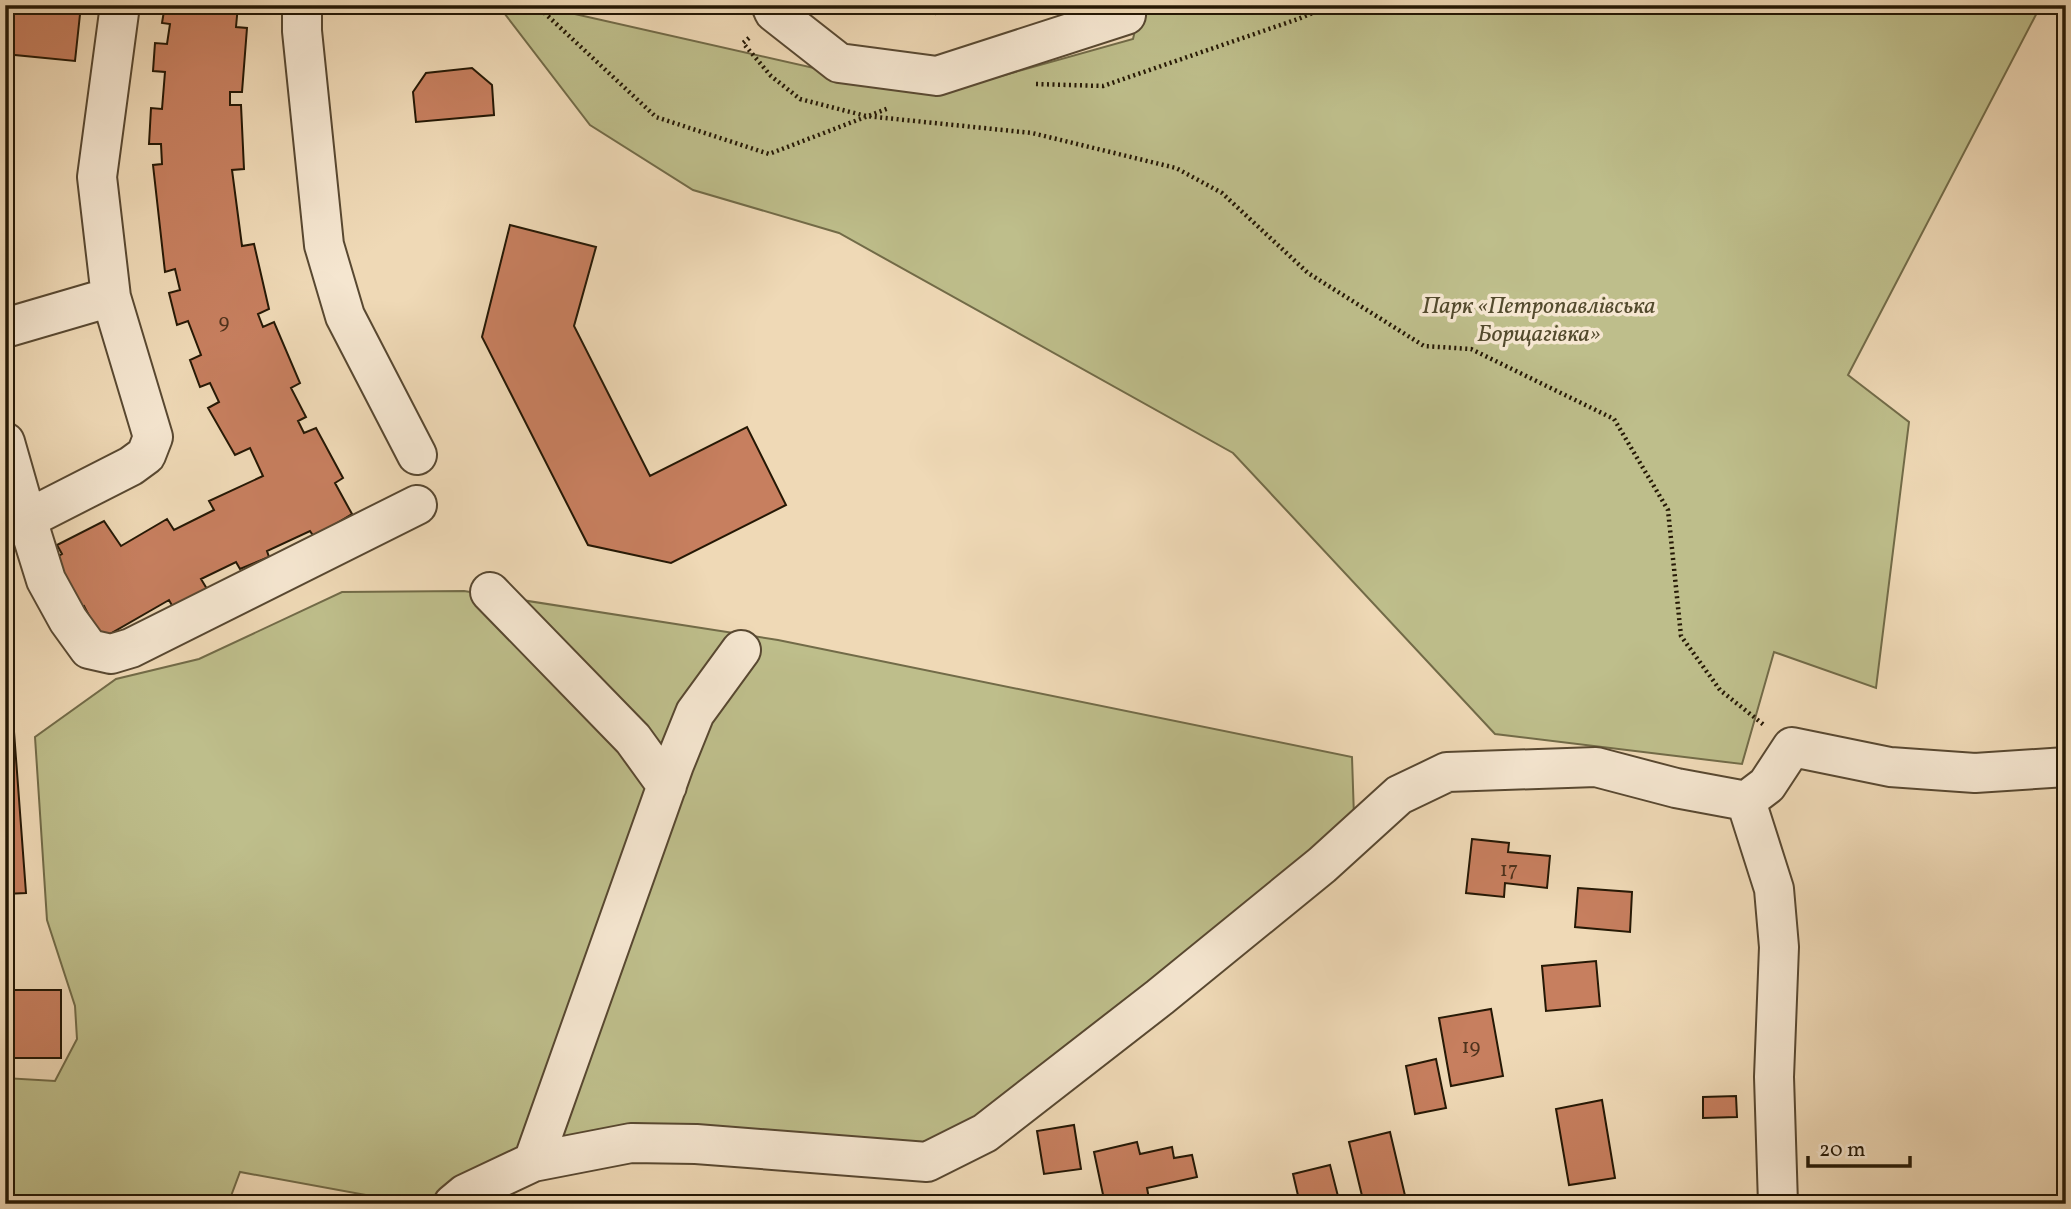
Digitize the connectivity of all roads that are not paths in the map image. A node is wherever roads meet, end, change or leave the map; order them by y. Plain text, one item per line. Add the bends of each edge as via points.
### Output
1 (120, 5) edge
2 (302, 5) edge
3 (1122, 5) edge
4 (773, 9) edge
5 (111, 296) junction
6 (5, 328) edge
7 (5, 442) edge
8 (418, 456) dead end
9 (417, 505) dead end
10 (27, 519) junction
11 (490, 592) dead end
12 (741, 650) dead end
13 (2066, 766) edge
14 (667, 786) junction
15 (1746, 801) junction
16 (533, 1162) junction
17 (453, 1204) edge
18 (1778, 1204) edge

1 - 5 street via 97,177
2 - 8 street via 324,245 345,316
3 - 4 street via 1126,15 937,76 839,63
5 - 6 street
5 - 10 street via 153,437 146,455 131,466
7 - 10 street
9 - 10 street via 111,654 89,649 68,620 46,580
11 - 14 street via 634,739
12 - 14 street via 695,713
13 - 15 street via 1975,773 1890,767 1792,747 1767,785
14 - 16 street
15 - 16 street via 1596,767 1447,772 1399,795 1311,874 985,1133 927,1162 631,1143
15 - 18 street via 1774,889 1778,936 1774,1077
16 - 17 street

